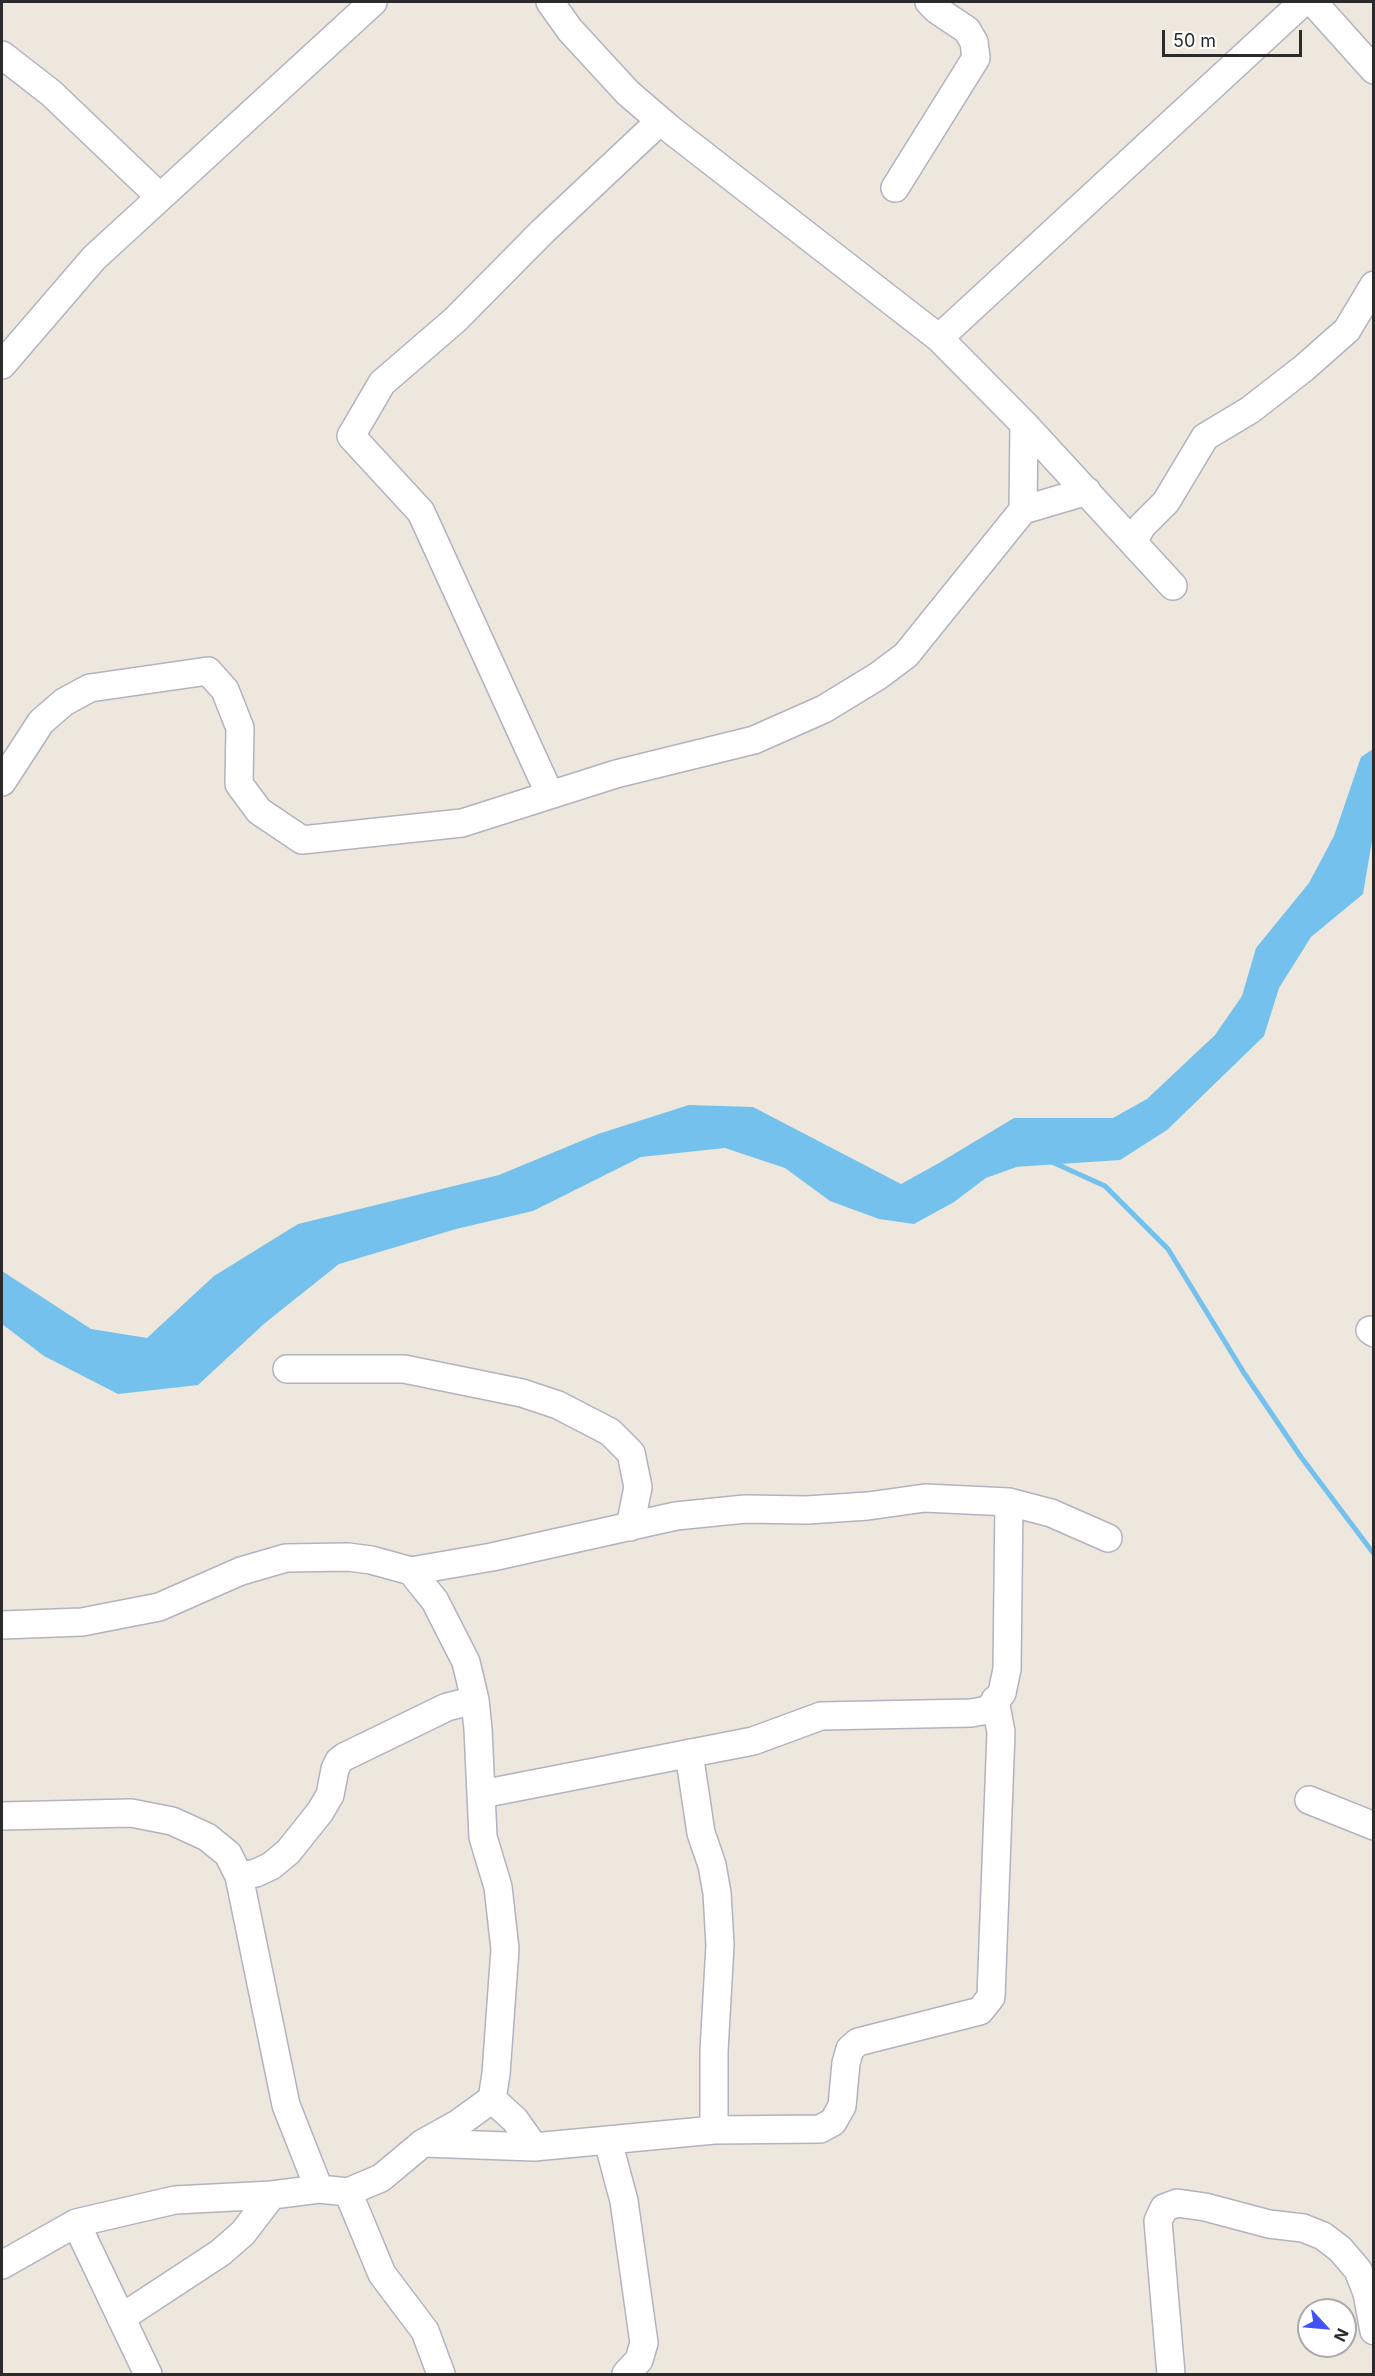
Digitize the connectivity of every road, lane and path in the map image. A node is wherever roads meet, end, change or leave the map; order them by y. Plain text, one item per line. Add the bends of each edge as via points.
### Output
1 (373, 2) edge
2 (550, 2) edge
3 (929, 2) edge
4 (1303, 2) edge
5 (1313, 2) edge
6 (2, 56) edge
7 (1374, 70) edge
8 (660, 120) junction
9 (895, 188) dead end
10 (159, 196) junction
11 (1374, 285) edge
12 (939, 338) junction
13 (2, 365) edge
14 (1024, 424) junction
15 (1087, 491) junction
16 (1023, 510) junction
17 (1133, 542) junction
18 (1173, 586) dead end
19 (2, 782) edge
20 (550, 795) junction
21 (286, 1369) dead end
22 (1009, 1502) junction
23 (630, 1527) junction
24 (1108, 1538) dead end
25 (411, 1571) junction
26 (2, 1625) edge
27 (475, 1700) junction
28 (995, 1700) junction
29 (689, 1753) junction
30 (482, 1794) junction
31 (1309, 1800) dead end
32 (2, 1816) edge
33 (1374, 1826) edge
34 (239, 1876) junction
35 (492, 2099) junction
36 (714, 2130) junction
37 (608, 2141) junction
38 (423, 2143) junction
39 (534, 2147) junction
40 (320, 2189) junction
41 (348, 2192) junction
42 (272, 2195) junction
43 (76, 2223) junction
44 (2, 2265) edge
45 (121, 2318) junction
46 (1374, 2331) edge
47 (148, 2374) edge
48 (441, 2374) edge
49 (626, 2374) edge
50 (1171, 2374) edge

1 - 10 street
2 - 8 street via 627,93
3 - 9 street via 967,30 976,58
4 - 12 street
5 - 7 street
6 - 10 street via 51,93
8 - 12 street
8 - 20 street via 455,320 382,383 351,436 422,512
10 - 13 street via 94,258
11 - 17 street via 1347,330 1250,410 1205,437 1166,502 1142,526
12 - 14 street
14 - 15 street
14 - 16 street
15 - 16 street
15 - 17 street
16 - 20 street via 906,654 878,676 824,708 754,740 616,774
17 - 18 street
19 - 20 street via 41,722 90,688 208,671 225,690 240,728 239,784 259,811 302,840 462,823
21 - 23 street via 404,1369 522,1393 558,1406 610,1432 631,1453 638,1487
22 - 23 street via 925,1498 807,1510 745,1509 676,1516
22 - 24 street via 1051,1513
22 - 28 street via 1007,1669 1002,1693
23 - 25 street
25 - 26 street via 348,1557 286,1557 241,1571 159,1607 82,1622
25 - 27 street via 435,1601 466,1662
27 - 30 street
27 - 34 street via 447,1707 344,1757 320,1812 288,1852 271,1866
28 - 29 street via 988,1710 971,1713 821,1716 753,1741
28 - 36 street via 1001,1732 991,1997 987,2004 980,2011 858,2042 850,2049 846,2063 842,2106 834,2122 820,2129
29 - 30 street
29 - 36 street via 701,1833 717,1893 720,1946
30 - 35 street via 483,1837 498,1887 505,1948
31 - 33 street
32 - 34 street via 131,1813 172,1821 207,1837 228,1854
34 - 40 street via 286,2105
35 - 38 street
35 - 39 street via 515,2120
36 - 37 street
37 - 39 street
37 - 49 street via 624,2201 644,2343 639,2361
38 - 39 street
38 - 41 street via 381,2178
40 - 41 street
40 - 42 street
41 - 48 street via 382,2274 425,2331
42 - 43 street via 175,2200
42 - 45 street via 243,2233 220,2253
43 - 44 street
43 - 45 street
45 - 47 street
46 - 50 street via 1358,2270 1323,2236 1303,2228 1177,2203 1164,2208 1158,2221

